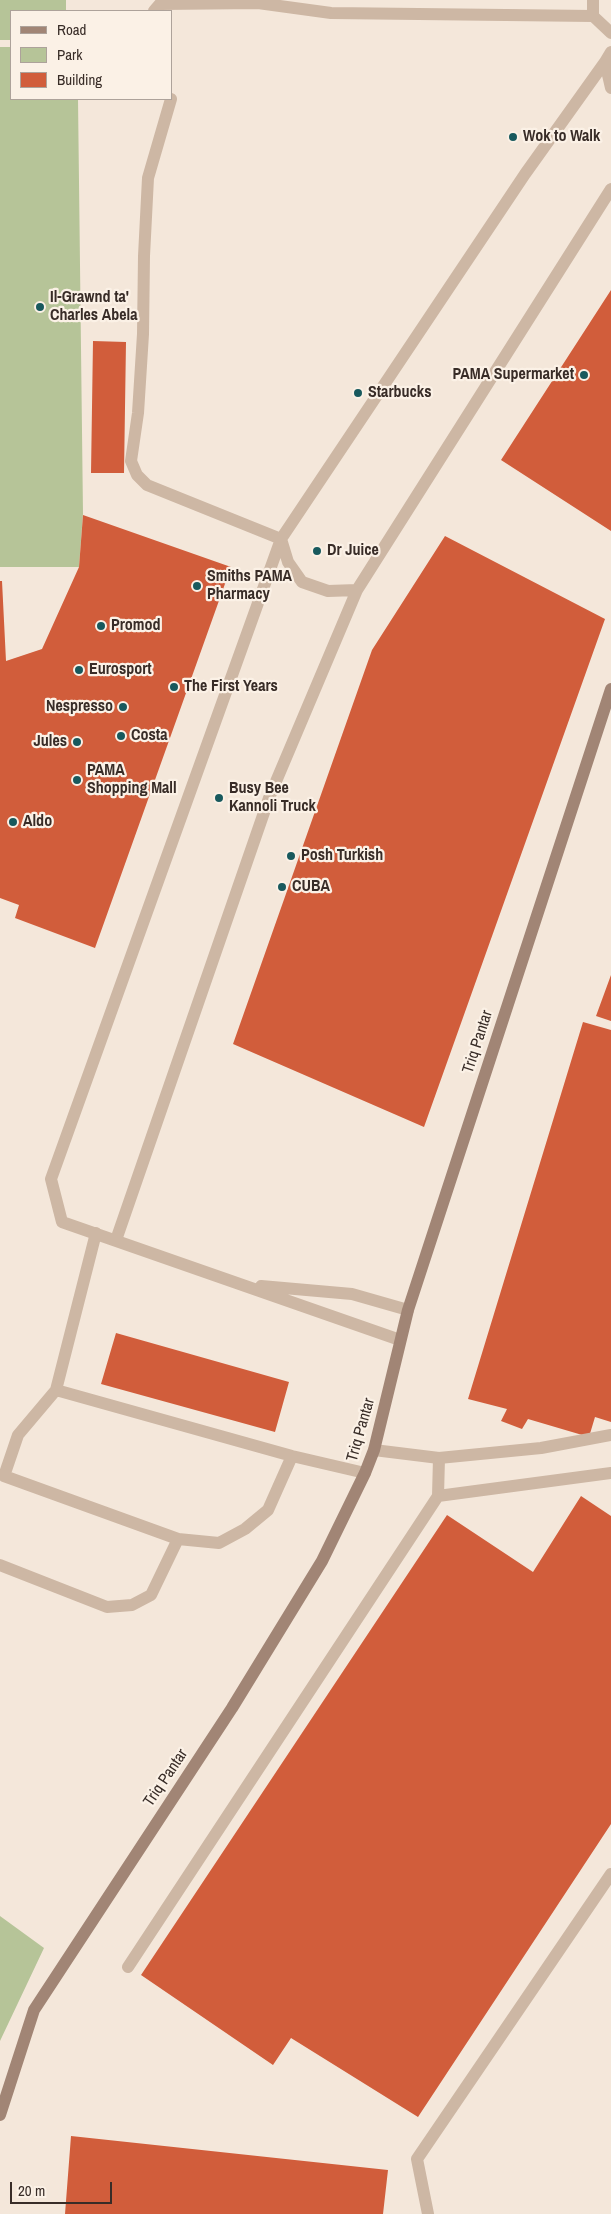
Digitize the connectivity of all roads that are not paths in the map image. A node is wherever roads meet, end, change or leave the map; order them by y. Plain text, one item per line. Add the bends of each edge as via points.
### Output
1 (594, 0) edge
2 (155, 10) edge
3 (593, 16) junction
4 (611, 33) edge
5 (608, 57) edge
6 (611, 88) edge
7 (170, 100) edge
8 (611, 189) edge
9 (281, 539) junction
10 (357, 590) junction
11 (611, 689) edge
12 (96, 1233) junction
13 (116, 1240) junction
14 (244, 1284) junction
15 (408, 1310) junction
16 (400, 1340) junction
17 (56, 1390) junction
18 (611, 1435) edge
19 (374, 1450) junction
20 (292, 1456) junction
21 (439, 1458) junction
22 (365, 1473) junction
23 (611, 1473) edge
24 (2, 1476) edge
25 (438, 1496) junction
26 (178, 1539) junction
27 (0, 1565) edge
28 (611, 1874) edge
29 (128, 1968) dead end
30 (0, 2115) edge
31 (428, 2214) edge

1 - 3 street
2 - 3 street via 160,4 258,3 331,13
3 - 4 street
5 - 6 street
5 - 9 street via 520,182
7 - 9 street via 148,178 143,334 131,461 137,475 147,485
8 - 10 street
9 - 10 street via 288,562 302,582 328,590
9 - 12 street via 51,1179 62,1222
10 - 13 street via 269,798
11 - 15 main road, Triq Pantar
12 - 13 street
12 - 17 street
13 - 14 street
14 - 15 street via 352,1294
14 - 16 street
15 - 16 main road, Triq Pantar
16 - 19 main road, Triq Pantar
17 - 20 street
17 - 24 street via 18,1435
18 - 21 street via 541,1448
19 - 21 street
19 - 22 main road, Triq Pantar
20 - 22 street
20 - 26 street via 268,1510 245,1529 219,1543
21 - 25 street
22 - 30 main road, Triq Pantar via 322,1561 232,1708 34,2010
23 - 25 street
24 - 26 street
25 - 29 street
26 - 27 street via 151,1595 132,1605 107,1607
28 - 31 street via 417,2159

